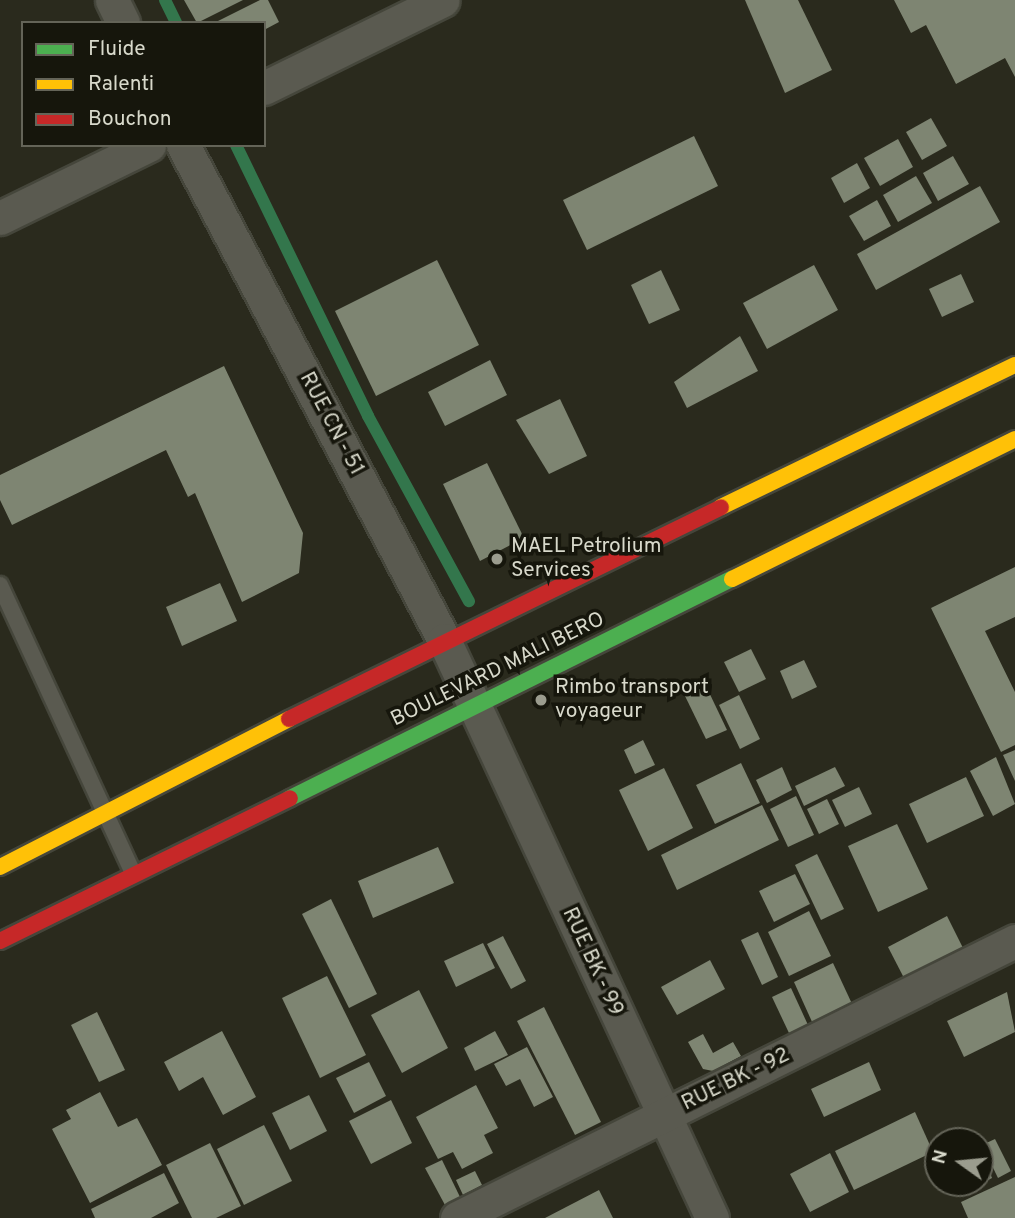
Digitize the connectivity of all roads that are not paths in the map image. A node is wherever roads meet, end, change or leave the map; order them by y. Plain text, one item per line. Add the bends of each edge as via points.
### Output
1 (112, 0) edge
2 (443, 0) edge
3 (122, 21) edge
4 (266, 87) edge
5 (145, 147) edge
6 (184, 147) edge
7 (0, 218) edge
8 (1015, 365) edge
9 (1015, 439) edge
10 (0, 585) edge
11 (444, 640) junction
12 (473, 705) junction
13 (104, 812) junction
14 (0, 867) edge
15 (133, 873) junction
16 (1015, 941) edge
17 (0, 942) edge
18 (664, 1116) junction
19 (457, 1218) edge
20 (712, 1218) edge

1 - 3 street
2 - 4 street
5 - 7 street
6 - 11 street, RUE CN - 51
8 - 11 main road
9 - 12 main road, BOULEVARD MALI BERO
10 - 13 lane
11 - 12 street, RUE CN - 51
11 - 13 main road
12 - 15 main road, BOULEVARD MALI BERO
12 - 18 street, RUE BK - 99
13 - 14 main road
13 - 15 lane
15 - 17 main road, BOULEVARD MALI BERO
16 - 18 street, RUE BK - 92
18 - 19 street, RUE BK - 92
18 - 20 street, RUE BK - 99

